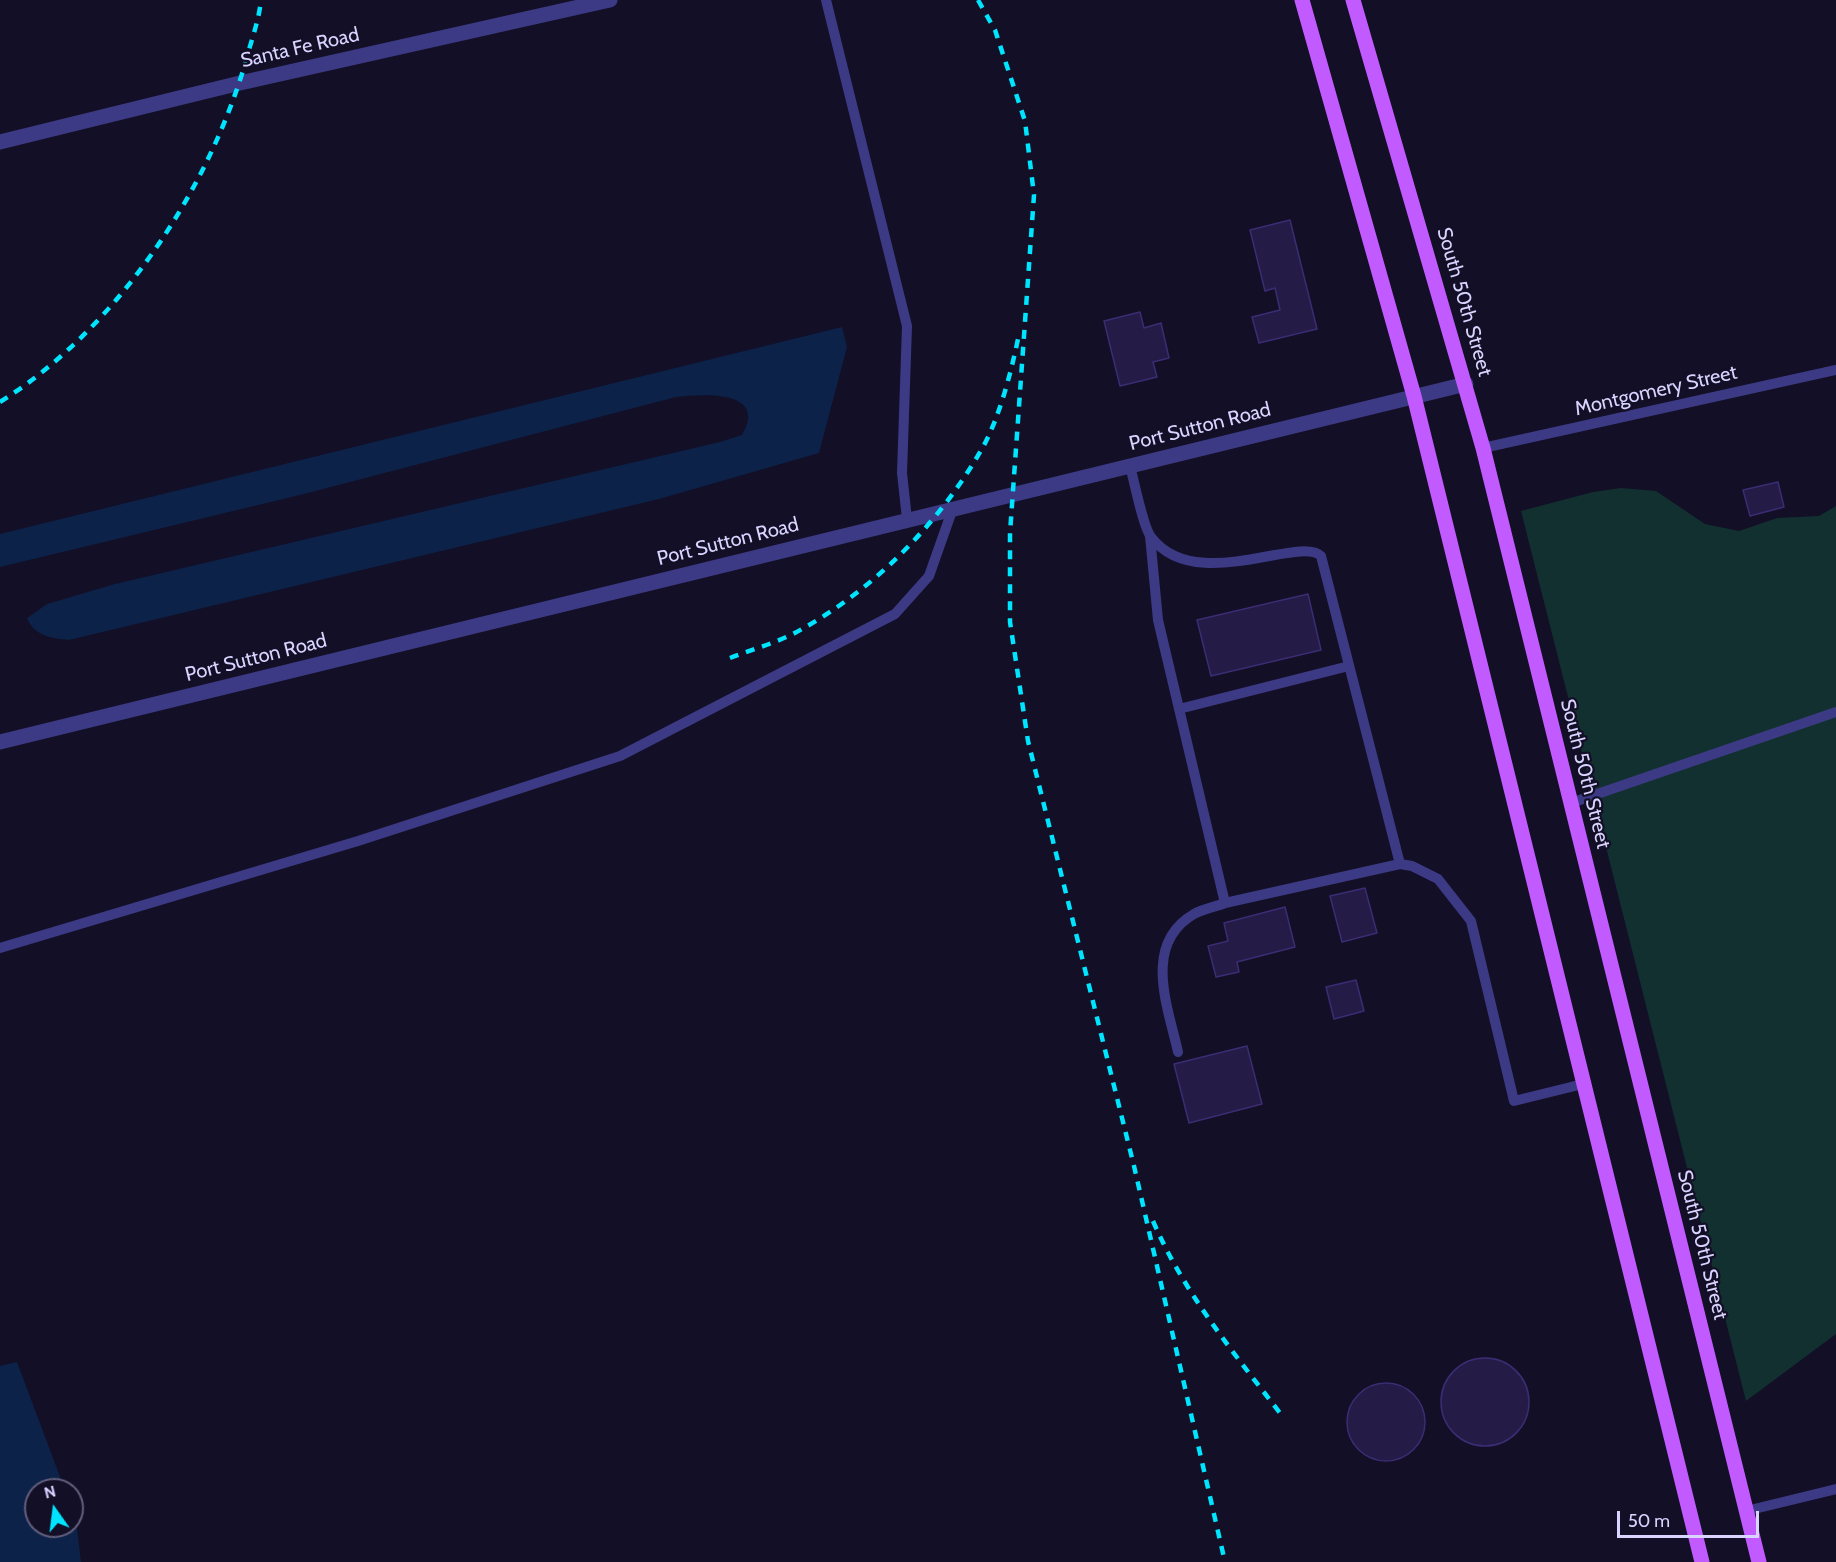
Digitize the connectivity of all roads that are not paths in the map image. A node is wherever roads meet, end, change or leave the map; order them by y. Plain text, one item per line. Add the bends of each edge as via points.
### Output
1 (610, 0) edge
2 (826, 0) edge
3 (1302, 0) edge
4 (1353, 0) edge
5 (0, 142) edge
6 (1836, 370) edge
7 (1466, 384) junction
8 (1414, 396) junction
9 (1483, 448) junction
10 (1130, 466) junction
11 (952, 508) junction
12 (907, 519) junction
13 (1150, 536) junction
14 (1349, 666) junction
15 (1179, 709) junction
16 (1836, 712) edge
17 (0, 742) edge
18 (1571, 803) junction
19 (1400, 864) junction
20 (1225, 903) junction
21 (0, 948) edge
22 (1178, 1052) dead end
23 (1583, 1084) junction
24 (1836, 1489) edge
25 (1746, 1511) junction
26 (1702, 1562) edge
27 (1758, 1562) edge

1 - 5 street, Santa Fe Road via 240,83
2 - 12 lane via 907,326 902,473
3 - 8 main road
4 - 7 main road, South 50th Street
6 - 9 lane, Montgomery Street
7 - 8 street, Port Sutton Road
7 - 9 main road, South 50th Street
8 - 10 street, Port Sutton Road
8 - 23 main road
9 - 18 main road, South 50th Street
10 - 11 street, Port Sutton Road
10 - 13 lane
11 - 12 street, Port Sutton Road
11 - 21 lane via 929,576 895,614 620,756 358,841
12 - 17 street, Port Sutton Road
13 - 14 lane via 1171,554 1201,562 1239,563 1303,550 1316,552 1324,562
13 - 15 lane via 1158,620
14 - 15 lane
14 - 19 lane
15 - 20 lane
16 - 18 lane
18 - 25 main road, South 50th Street
19 - 20 lane
19 - 23 lane via 1438,879 1471,921 1514,1101
20 - 22 lane via 1184,921 1166,947 1162,982
23 - 26 main road
24 - 25 lane
25 - 27 main road, South 50th Street

